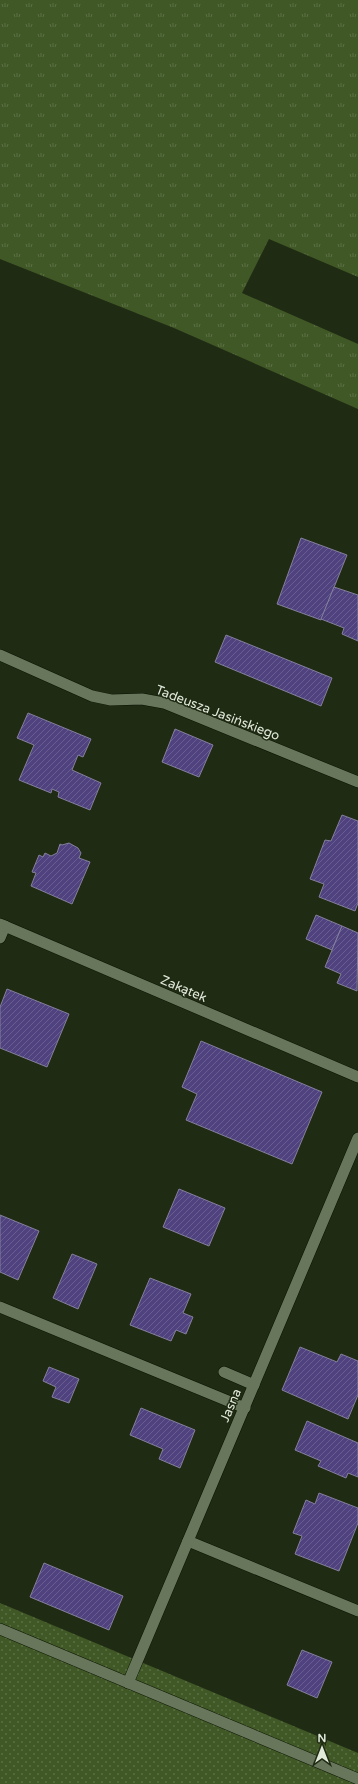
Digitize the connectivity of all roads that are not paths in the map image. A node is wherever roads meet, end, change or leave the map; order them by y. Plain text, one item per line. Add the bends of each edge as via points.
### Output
1 (0, 654) edge
2 (358, 782) edge
3 (2, 925) edge
4 (0, 938) edge
5 (358, 1077) edge
6 (358, 1138) edge
7 (0, 1307) edge
8 (224, 1372) dead end
9 (254, 1385) junction
10 (245, 1408) junction
11 (188, 1541) junction
12 (358, 1611) edge
13 (0, 1629) edge
14 (128, 1683) junction
15 (358, 1778) edge

1 - 2 street, Tadeusza Jasińskiego via 92,696 110,700 142,699 164,704
3 - 4 street
3 - 5 street, Zakątek
6 - 9 street, Jasna
7 - 10 street
8 - 9 street
9 - 10 street, Jasna
10 - 11 street, Jasna
11 - 12 street
11 - 14 street, Jasna
13 - 14 street
14 - 15 street

